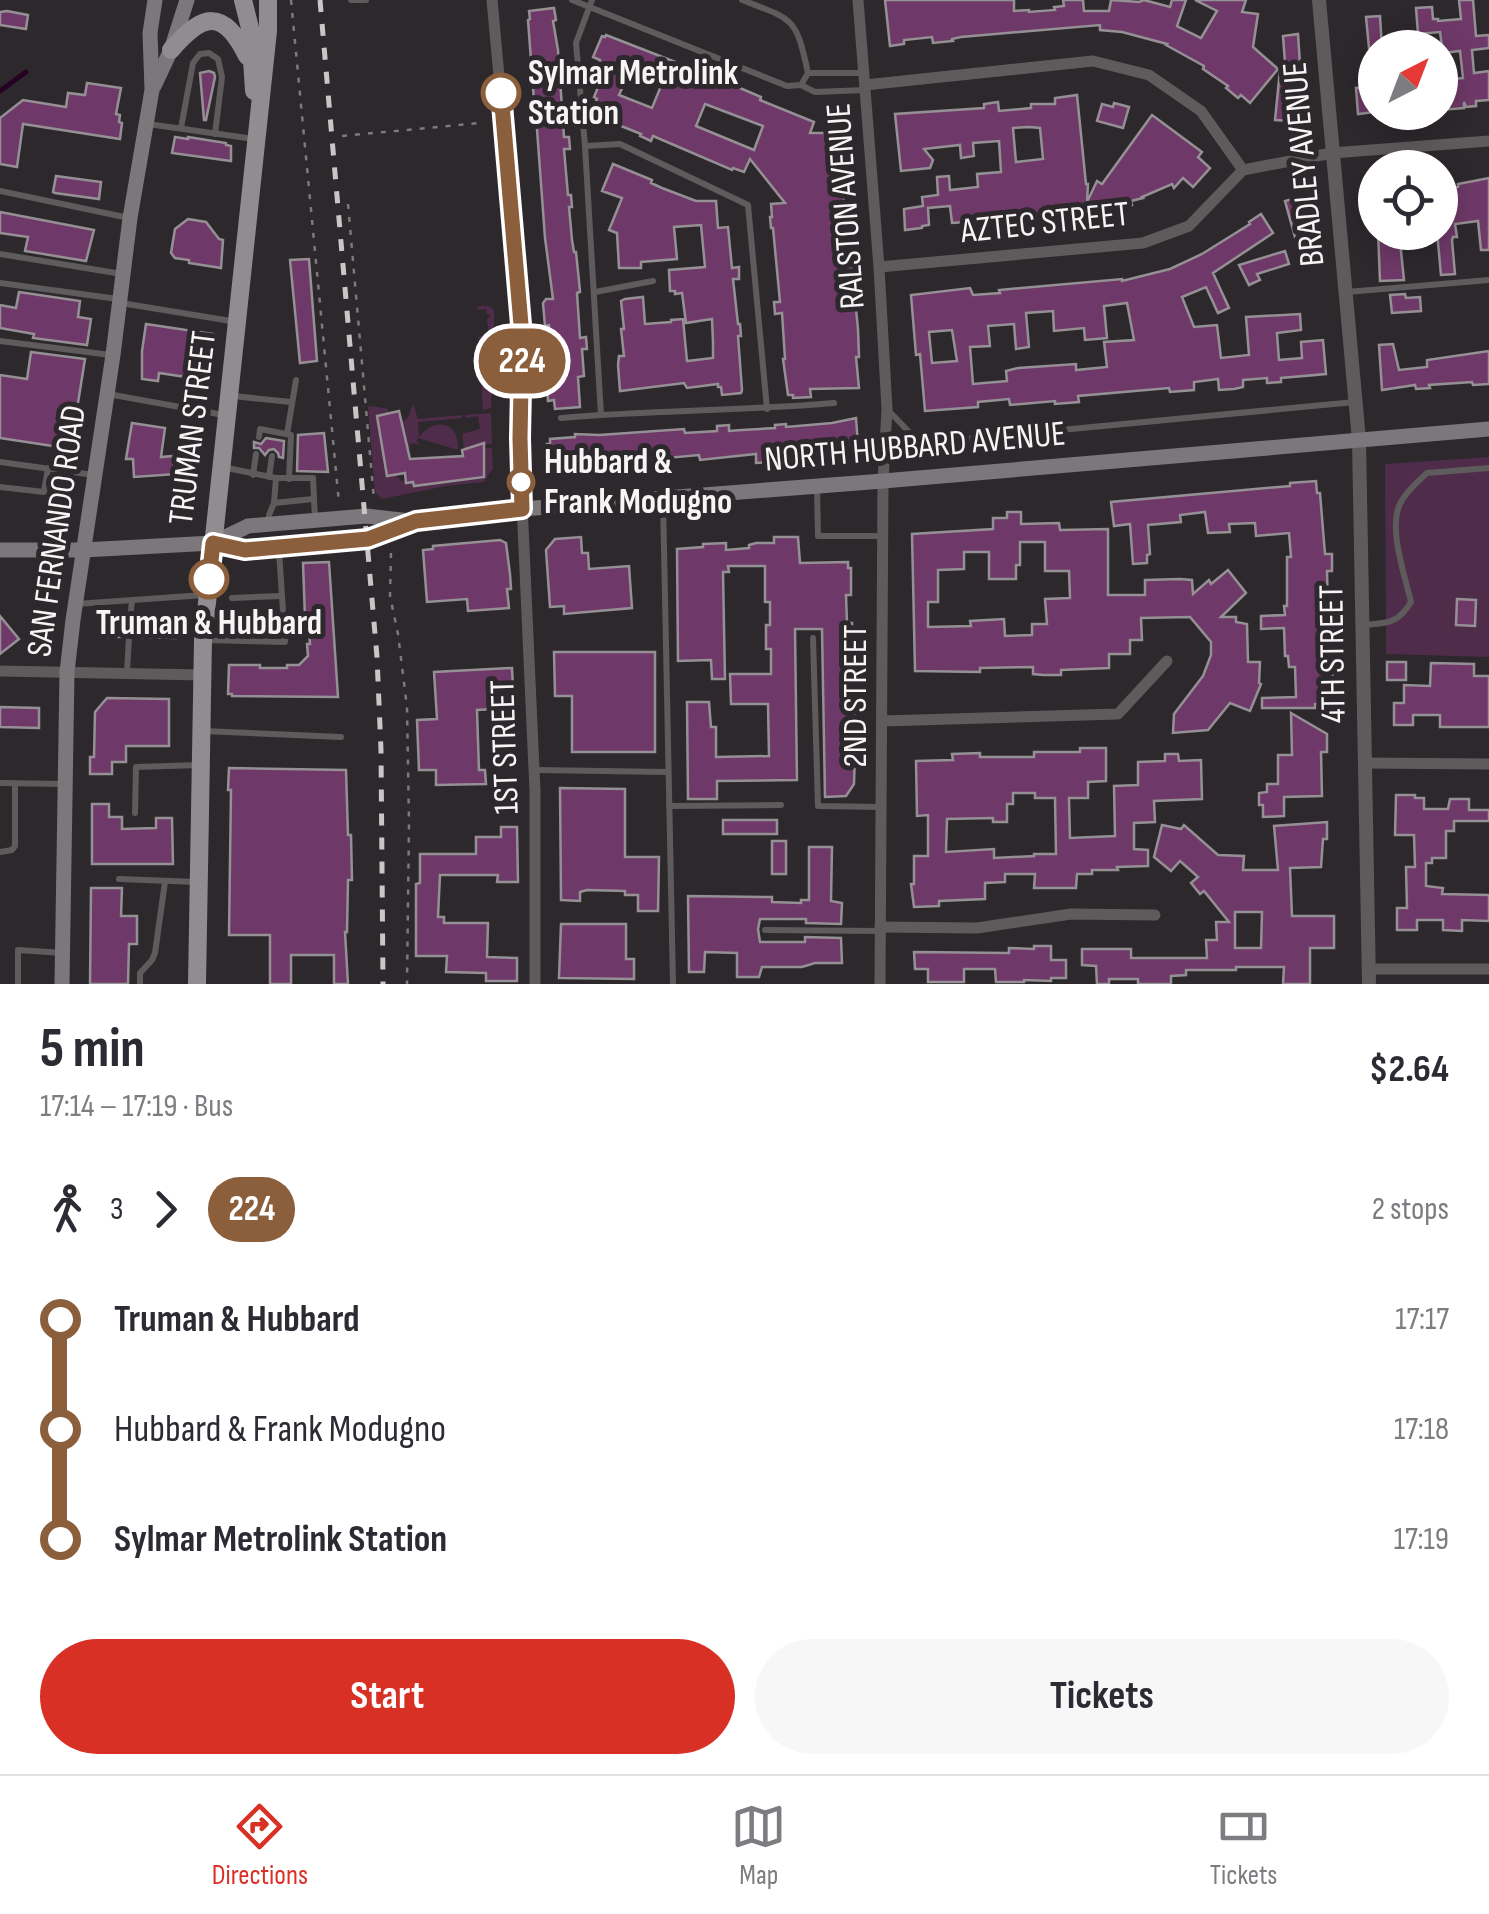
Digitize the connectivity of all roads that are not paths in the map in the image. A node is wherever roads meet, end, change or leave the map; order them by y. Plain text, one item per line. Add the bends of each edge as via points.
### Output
1 (155, 0) edge
2 (187, 0) edge
3 (243, 0) edge
4 (268, 0) edge
5 (351, 0) edge
6 (366, 0) edge
7 (493, 0) edge
8 (572, 0) edge
9 (742, 0) edge
10 (858, 0) edge
11 (1319, 0) edge
12 (591, 3) edge
13 (171, 50) junction
14 (251, 65) junction
15 (808, 73) junction
16 (865, 83) junction
17 (800, 85) junction
18 (152, 90) junction
19 (146, 123) junction
20 (180, 128) junction
21 (257, 130) junction
22 (214, 134) junction
23 (1489, 140) edge
24 (586, 146) junction
25 (1332, 153) junction
26 (1243, 170) junction
27 (0, 191) edge
28 (130, 218) junction
29 (0, 254) edge
30 (879, 267) junction
31 (124, 274) junction
32 (1489, 280) edge
33 (652, 281) dead end
34 (0, 282) edge
35 (594, 292) junction
36 (1346, 292) junction
37 (120, 301) junction
38 (238, 322) junction
39 (1350, 323) joint
40 (0, 341) edge
41 (112, 355) junction
42 (296, 380) dead end
43 (107, 394) junction
44 (292, 402) junction
45 (1356, 402) junction
46 (834, 403) dead end
47 (229, 406) junction
48 (767, 409) junction
49 (887, 409) junction
50 (601, 415) junction
51 (561, 418) dead end
52 (1489, 429) edge
53 (287, 434) junction
54 (259, 437) dead end
55 (1359, 440) junction
56 (256, 454) dead end
57 (272, 456) dead end
58 (0, 462) edge
59 (222, 466) junction
60 (48, 468) junction
61 (1489, 468) edge
62 (254, 474) junction
63 (95, 475) junction
64 (272, 477) junction
65 (289, 479) junction
66 (883, 481) junction
67 (0, 486) edge
68 (817, 486) junction
69 (663, 497) junction
70 (313, 499) junction
71 (274, 503) junction
72 (522, 509) junction
73 (315, 520) junction
74 (416, 521) junction
75 (268, 524) junction
76 (883, 536) junction
77 (213, 543) junction
78 (279, 547) junction
79 (0, 550) edge
80 (84, 550) junction
81 (207, 594) junction
82 (282, 596) junction
83 (232, 598) dead end
84 (132, 600) junction
85 (75, 604) junction
86 (130, 622) dead end
87 (1362, 625) junction
88 (129, 637) dead end
89 (814, 638) dead end
90 (204, 640) junction
91 (1167, 661) dead end
92 (0, 671) edge
93 (67, 672) junction
94 (126, 674) junction
95 (202, 675) junction
96 (882, 721) junction
97 (202, 732) junction
98 (341, 737) dead end
99 (1364, 762) junction
100 (1489, 764) edge
101 (201, 765) junction
102 (534, 770) junction
103 (668, 772) junction
104 (0, 783) edge
105 (15, 783) junction
106 (66, 784) junction
107 (780, 805) dead end
108 (669, 806) junction
109 (882, 806) junction
110 (135, 813) dead end
111 (0, 852) edge
112 (119, 878) dead end
113 (165, 882) junction
114 (199, 882) junction
115 (1155, 915) dead end
116 (880, 929) junction
117 (765, 930) dead end
118 (63, 953) junction
119 (1489, 969) edge
120 (1369, 976) edge
121 (18, 984) edge
122 (62, 984) edge
123 (140, 984) edge
124 (196, 984) edge
125 (535, 984) edge
126 (672, 984) edge
127 (880, 984) edge

1 - 18 main road, SAN FERNANDO ROAD
2 - 13 main road, SAN FERNANDO ROAD
3 - 14 main road, TRUMAN STREET
4 - 21 main road, TRUMAN STREET
5 - 6 lane
7 - 72 street, 1ST STREET via 522,336
8 - 12 lane
9 - 15 lane via 796,27
10 - 16 street, RALSTON AVENUE
11 - 25 street, BRADLEY AVENUE
12 - 17 lane via 787,86
12 - 24 lane via 576,43
13 - 14 main road via 208,20 238,38
13 - 18 main road, SAN FERNANDO ROAD
14 - 21 main road, TRUMAN STREET
15 - 16 lane
15 - 17 lane
16 - 17 lane via 815,92
16 - 26 street via 1094,61 1150,75 1201,112
16 - 30 street, RALSTON AVENUE
18 - 19 main road, SAN FERNANDO ROAD
19 - 20 lane
19 - 28 main road, SAN FERNANDO ROAD
20 - 22 lane
20 - 22 lane via 193,63 209,53 218,59 222,77
21 - 22 lane
21 - 38 main road, TRUMAN STREET
23 - 25 street
24 - 35 lane
24 - 48 lane via 620,144 748,204
25 - 26 street
25 - 36 street, BRADLEY AVENUE
26 - 30 street, AZTEC STREET via 1189,226 1143,243
27 - 28 lane
28 - 31 main road, SAN FERNANDO ROAD
29 - 31 lane
30 - 49 street, RALSTON AVENUE
31 - 37 main road, SAN FERNANDO ROAD
32 - 36 lane
33 - 35 lane
34 - 37 lane
35 - 50 lane
36 - 39 street, BRADLEY AVENUE
37 - 38 lane
37 - 41 main road, SAN FERNANDO ROAD
38 - 47 main road, TRUMAN STREET
39 - 45 street, 4TH STREET
40 - 41 lane
41 - 43 main road, SAN FERNANDO ROAD
42 - 44 lane
43 - 47 lane
43 - 63 main road, SAN FERNANDO ROAD
44 - 47 lane
44 - 53 lane
45 - 49 lane via 934,442 912,435
45 - 55 street, 4TH STREET
46 - 48 lane
47 - 59 main road, TRUMAN STREET
48 - 50 lane
49 - 66 street, 2ND STREET
50 - 51 lane
52 - 55 main road, NORTH HUBBARD AVENUE
53 - 54 lane via 260,430
53 - 65 lane
55 - 66 main road, NORTH HUBBARD AVENUE
55 - 87 street, 4TH STREET
56 - 62 lane
57 - 64 lane
58 - 60 lane
59 - 62 lane
59 - 77 main road, TRUMAN STREET
60 - 63 lane
60 - 67 lane via 44,492
61 - 87 lane via 1427,473 1408,492 1394,526 1411,602 1390,622
62 - 64 lane
63 - 80 main road, SAN FERNANDO ROAD
64 - 65 lane
64 - 71 lane
65 - 70 lane via 313,478
66 - 68 main road, NORTH HUBBARD AVENUE
66 - 76 street, 2ND STREET
68 - 69 main road, NORTH HUBBARD AVENUE
68 - 76 lane via 818,536
69 - 72 main road, NORTH HUBBARD AVENUE
69 - 103 lane
70 - 71 lane
70 - 73 lane
71 - 75 lane
72 - 74 main road, NORTH HUBBARD AVENUE
72 - 102 street, 1ST STREET
73 - 74 main road, NORTH HUBBARD AVENUE via 370,509
73 - 75 main road, NORTH HUBBARD AVENUE
74 - 78 main road, NORTH HUBBARD AVENUE via 368,539
75 - 77 main road, NORTH HUBBARD AVENUE
76 - 96 street, 2ND STREET
77 - 78 main road, NORTH HUBBARD AVENUE via 245,550
77 - 80 main road
77 - 81 main road, TRUMAN STREET
78 - 82 lane
79 - 80 main road
80 - 85 main road, SAN FERNANDO ROAD
81 - 84 lane
81 - 90 main road, TRUMAN STREET
82 - 83 lane
82 - 90 lane via 285,642
84 - 85 lane
84 - 86 lane
85 - 93 main road, SAN FERNANDO ROAD
87 - 99 street, 4TH STREET
88 - 94 lane
89 - 109 lane via 818,806
90 - 95 main road, TRUMAN STREET
91 - 96 street via 1118,714
92 - 93 street
93 - 94 street
93 - 106 main road, SAN FERNANDO ROAD
94 - 95 street
95 - 97 main road, TRUMAN STREET
96 - 109 street, 2ND STREET
97 - 98 lane
97 - 101 main road, TRUMAN STREET
99 - 100 street
99 - 120 street, 4TH STREET
101 - 110 lane via 136,766
101 - 114 main road, TRUMAN STREET
102 - 103 lane
102 - 125 street, 1ST STREET
103 - 108 lane
104 - 105 lane
105 - 106 lane
105 - 111 lane via 15,846
106 - 118 main road, SAN FERNANDO ROAD
107 - 108 lane
108 - 126 lane
109 - 116 street, 2ND STREET
112 - 113 lane
113 - 114 lane
113 - 123 lane via 155,953 140,972
114 - 124 main road, TRUMAN STREET
115 - 116 street via 1070,914 977,928
116 - 117 lane
116 - 127 street, 2ND STREET
118 - 121 lane via 18,950
118 - 122 main road, SAN FERNANDO ROAD
119 - 120 street

